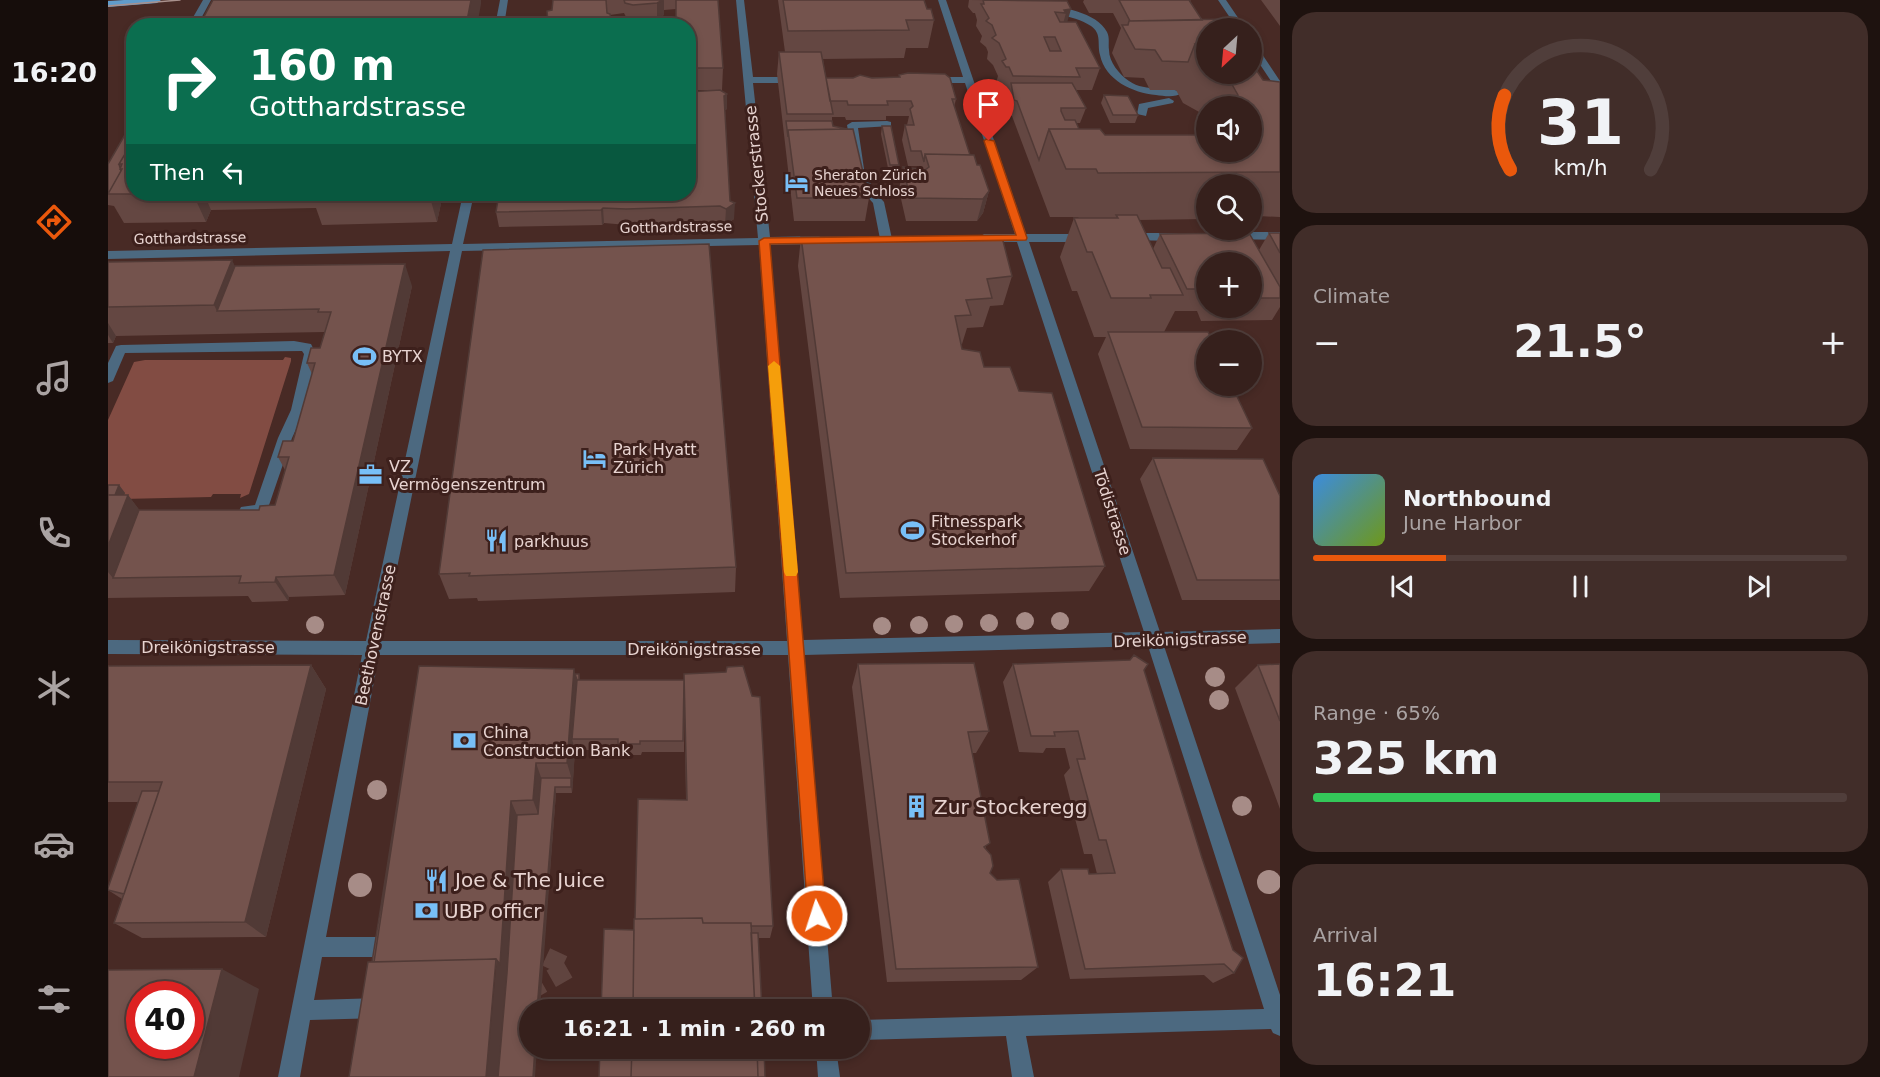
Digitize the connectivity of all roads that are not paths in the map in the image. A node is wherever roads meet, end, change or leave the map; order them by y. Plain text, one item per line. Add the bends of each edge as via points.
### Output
1 (157, 0) edge
2 (207, 0) edge
3 (504, 0) edge
4 (740, 0) edge
5 (942, 0) edge
6 (1033, 0) edge
7 (1222, 0) edge
8 (108, 4) edge
9 (197, 18) edge
10 (501, 18) edge
11 (1234, 18) edge
12 (1262, 62) edge
13 (748, 80) junction
14 (778, 80) edge
15 (922, 80) edge
16 (968, 80) junction
17 (1278, 89) edge
18 (1142, 114) dead end
19 (887, 124) edge
20 (467, 201) edge
21 (1262, 236) edge
22 (1280, 236) edge
23 (1116, 237) edge
24 (1186, 237) edge
25 (969, 238) edge
26 (1022, 238) junction
27 (1093, 238) edge
28 (886, 239) edge
29 (830, 240) edge
30 (764, 241) junction
31 (457, 248) junction
32 (108, 255) edge
33 (108, 378) edge
34 (236, 511) edge
35 (1280, 636) edge
36 (1155, 640) junction
37 (108, 647) edge
38 (373, 648) junction
39 (797, 648) junction
40 (314, 947) junction
41 (394, 947) edge
42 (823, 999) edge
43 (385, 1008) edge
44 (302, 1010) junction
45 (1279, 1023) edge
46 (1014, 1026) junction
47 (870, 1030) edge
48 (827, 1059) edge
49 (289, 1077) edge
50 (829, 1077) edge
51 (1023, 1077) edge

1 - 8 main road
2 - 9 street
3 - 10 street
4 - 13 street, Stockerstrasse
5 - 16 street, Tödistrasse
6 - 18 street via 1037,6 1068,11 1100,29 1105,57 1121,81 1131,88 1179,97 1149,103 1143,106
7 - 11 street
12 - 17 street
13 - 14 street
13 - 30 street, Stockerstrasse
15 - 16 street
16 - 26 street, Tödistrasse
19 - 28 street via 852,125 859,169 878,202
20 - 31 street, Beethovenstrasse
21 - 22 street
23 - 24 street
25 - 26 street
26 - 27 street
26 - 36 street, Tödistrasse
29 - 30 street, Gotthardstrasse
30 - 31 street, Gotthardstrasse
30 - 39 street, Stockerstrasse
31 - 32 street, Gotthardstrasse
31 - 38 street, Beethovenstrasse
33 - 34 street via 121,349 306,347 310,354 298,410 260,511
35 - 36 street, Dreikönigstrasse
36 - 39 street, Dreikönigstrasse
36 - 45 street, Tödistrasse
37 - 38 street, Dreikönigstrasse
38 - 39 street, Dreikönigstrasse
38 - 40 street, Beethovenstrasse
39 - 42 street, Stockerstrasse
40 - 41 street
40 - 44 street, Beethovenstrasse
43 - 44 street
44 - 49 street, Beethovenstrasse
45 - 46 street
46 - 47 street
46 - 51 street
48 - 50 street

